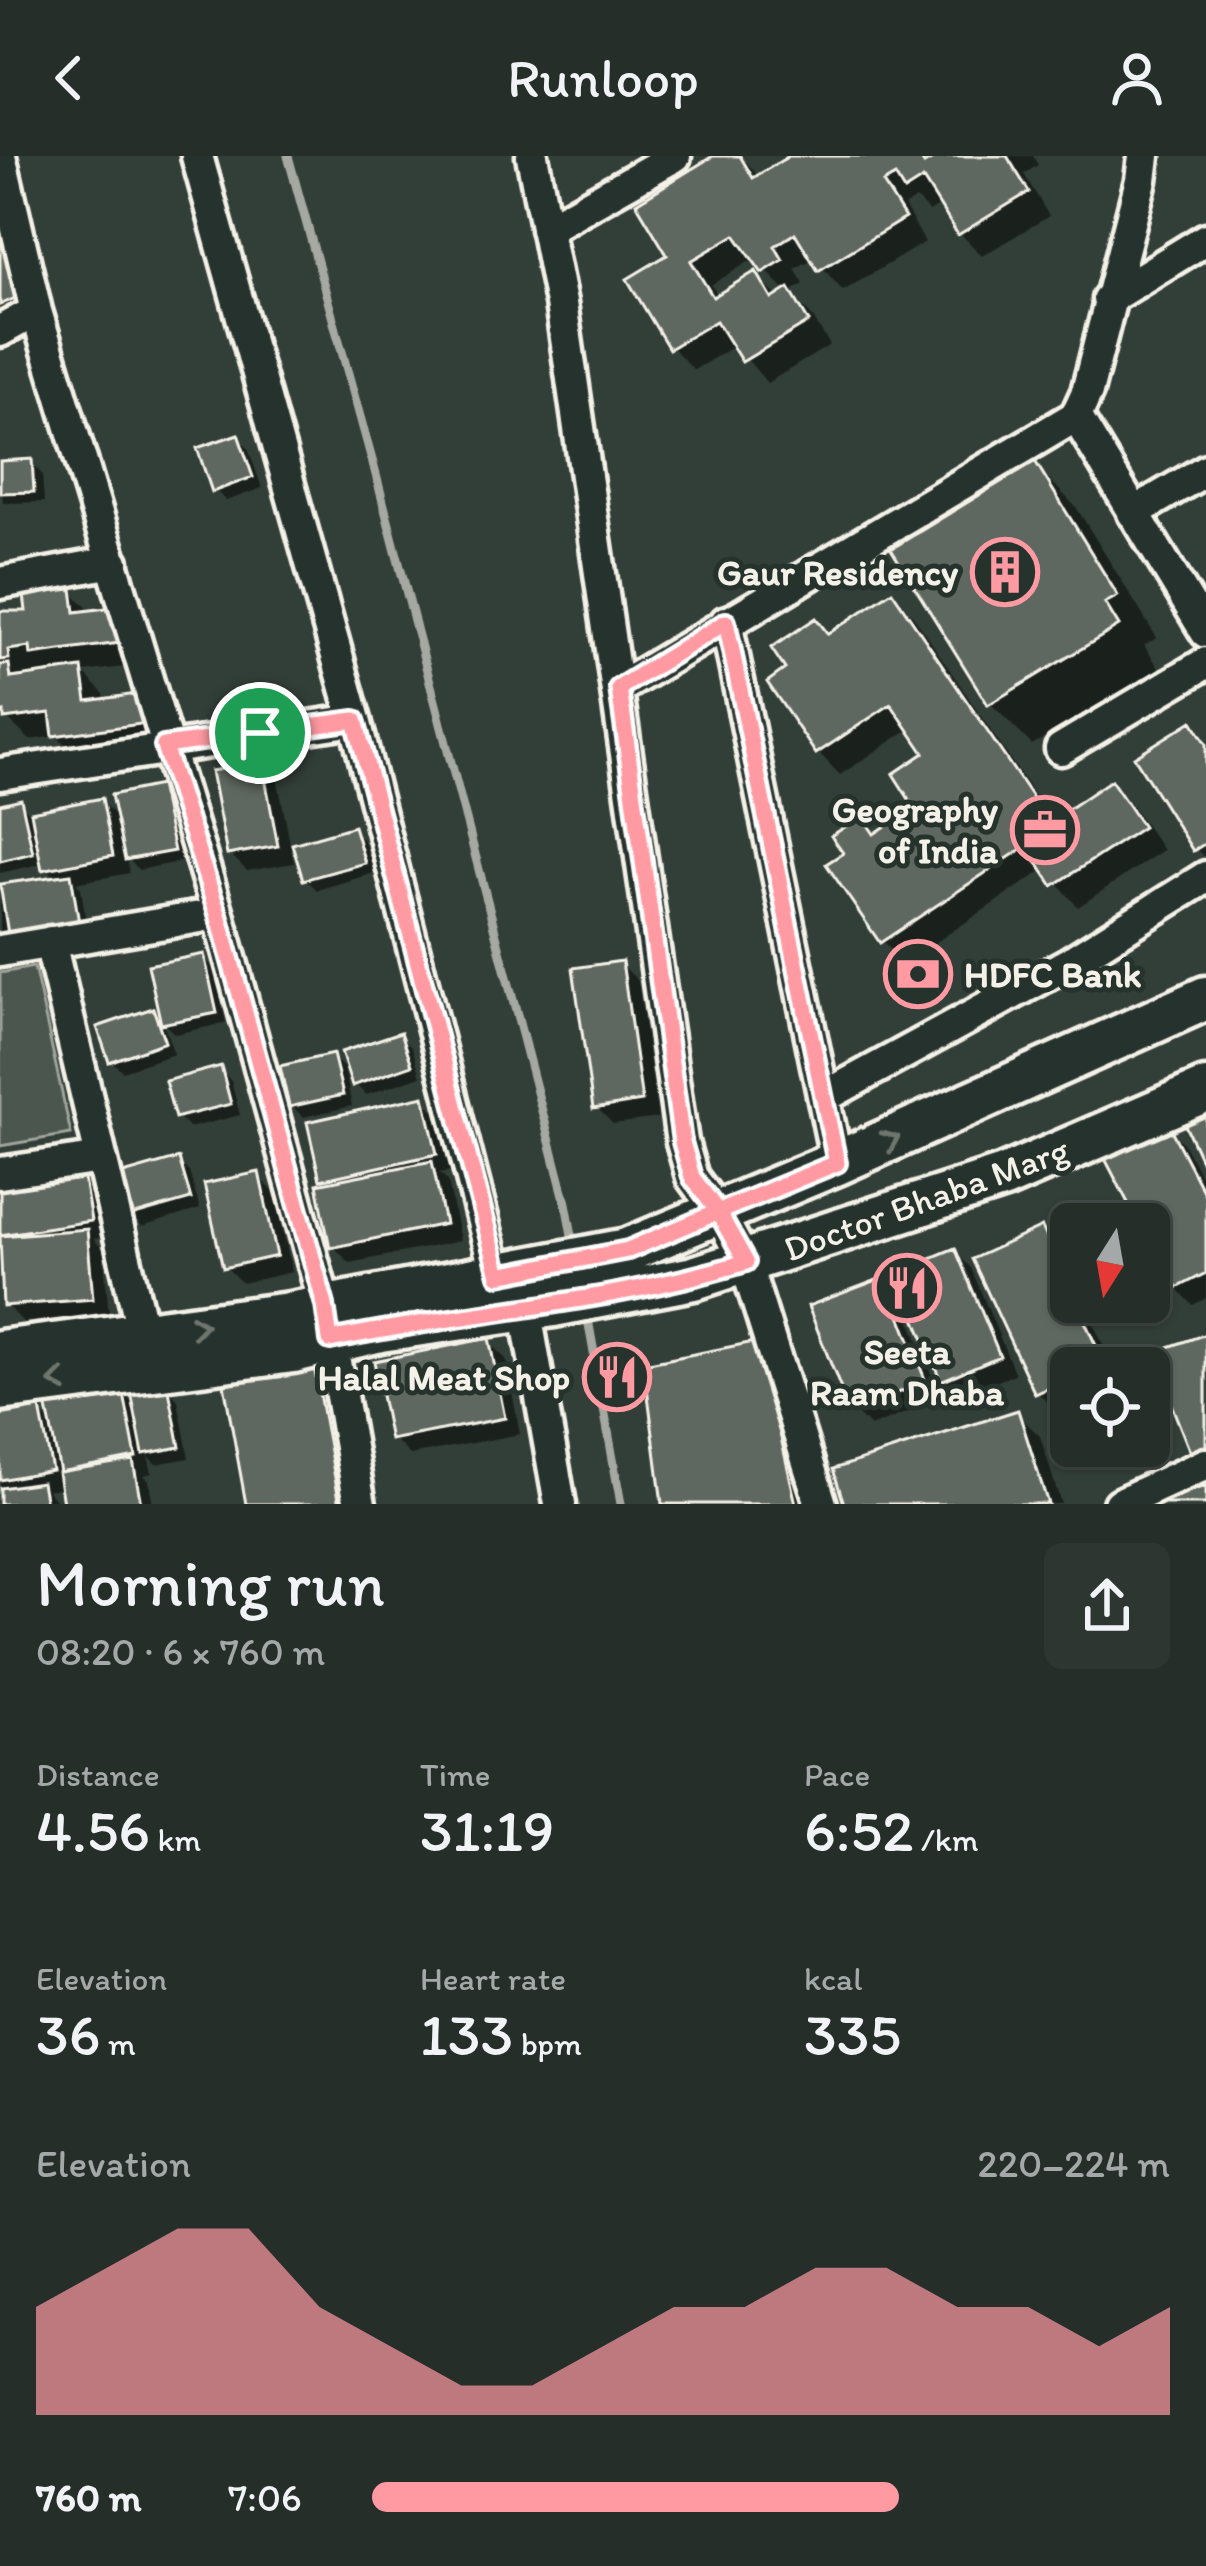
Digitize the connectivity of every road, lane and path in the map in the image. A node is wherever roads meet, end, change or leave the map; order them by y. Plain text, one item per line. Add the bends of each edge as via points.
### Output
1 (0, 156) edge
2 (197, 156) edge
3 (532, 156) edge
4 (675, 156) edge
5 (1144, 156) edge
6 (547, 229) junction
7 (1206, 239) edge
8 (1108, 299) junction
9 (36, 311) junction
10 (0, 331) edge
11 (1076, 416) junction
12 (1206, 470) edge
13 (1133, 513) junction
14 (113, 562) junction
15 (0, 583) edge
16 (726, 622) junction
17 (1206, 632) edge
18 (1206, 663) edge
19 (619, 688) junction
20 (355, 720) junction
21 (164, 746) junction
22 (1060, 749) dead end
23 (0, 774) edge
24 (1206, 877) edge
25 (218, 914) junction
26 (50, 942) junction
27 (0, 951) edge
28 (1206, 998) edge
29 (1206, 1090) edge
30 (824, 1097) junction
31 (101, 1158) junction
32 (837, 1163) junction
33 (0, 1173) edge
34 (718, 1212) junction
35 (746, 1262) junction
36 (628, 1270) junction
37 (524, 1290) junction
38 (327, 1323) junction
39 (142, 1334) junction
40 (0, 1352) edge
41 (0, 1389) edge
42 (1206, 1464) edge
43 (1123, 1503) edge
44 (360, 1504) edge
45 (560, 1504) edge
46 (821, 1504) edge

1 - 9 street
2 - 20 street
3 - 6 street
4 - 6 street
5 - 8 street
6 - 19 street
7 - 8 street
8 - 11 street
9 - 10 street
9 - 14 street
11 - 13 street
11 - 16 street
12 - 13 street
13 - 17 street
14 - 15 street
14 - 21 street
16 - 19 street
16 - 30 street
18 - 22 street
19 - 34 street via 682,1142 692,1177
20 - 21 street
20 - 37 street
21 - 23 street
21 - 25 street
24 - 30 street via 1069,963
25 - 26 street
25 - 38 street
26 - 27 street
26 - 31 street
32 -> 28 street, Doctor Bhaba Marg
29 - 35 street, Doctor Bhaba Marg via 1004,1177
30 - 32 street
31 - 33 street
31 - 39 street
32 - 34 street, Doctor Bhaba Marg
34 - 35 street
34 - 36 street, Doctor Bhaba Marg
35 - 36 street, Doctor Bhaba Marg via 694,1278
35 - 46 street
36 - 37 street, Doctor Bhaba Marg
37 - 38 street, Doctor Bhaba Marg
37 - 45 street
39 -> 38 street, Doctor Bhaba Marg via 290,1314
38 -> 41 street, Doctor Bhaba Marg via 293,1351
38 - 44 street
39 - 40 street, Doctor Bhaba Marg
42 - 43 street

